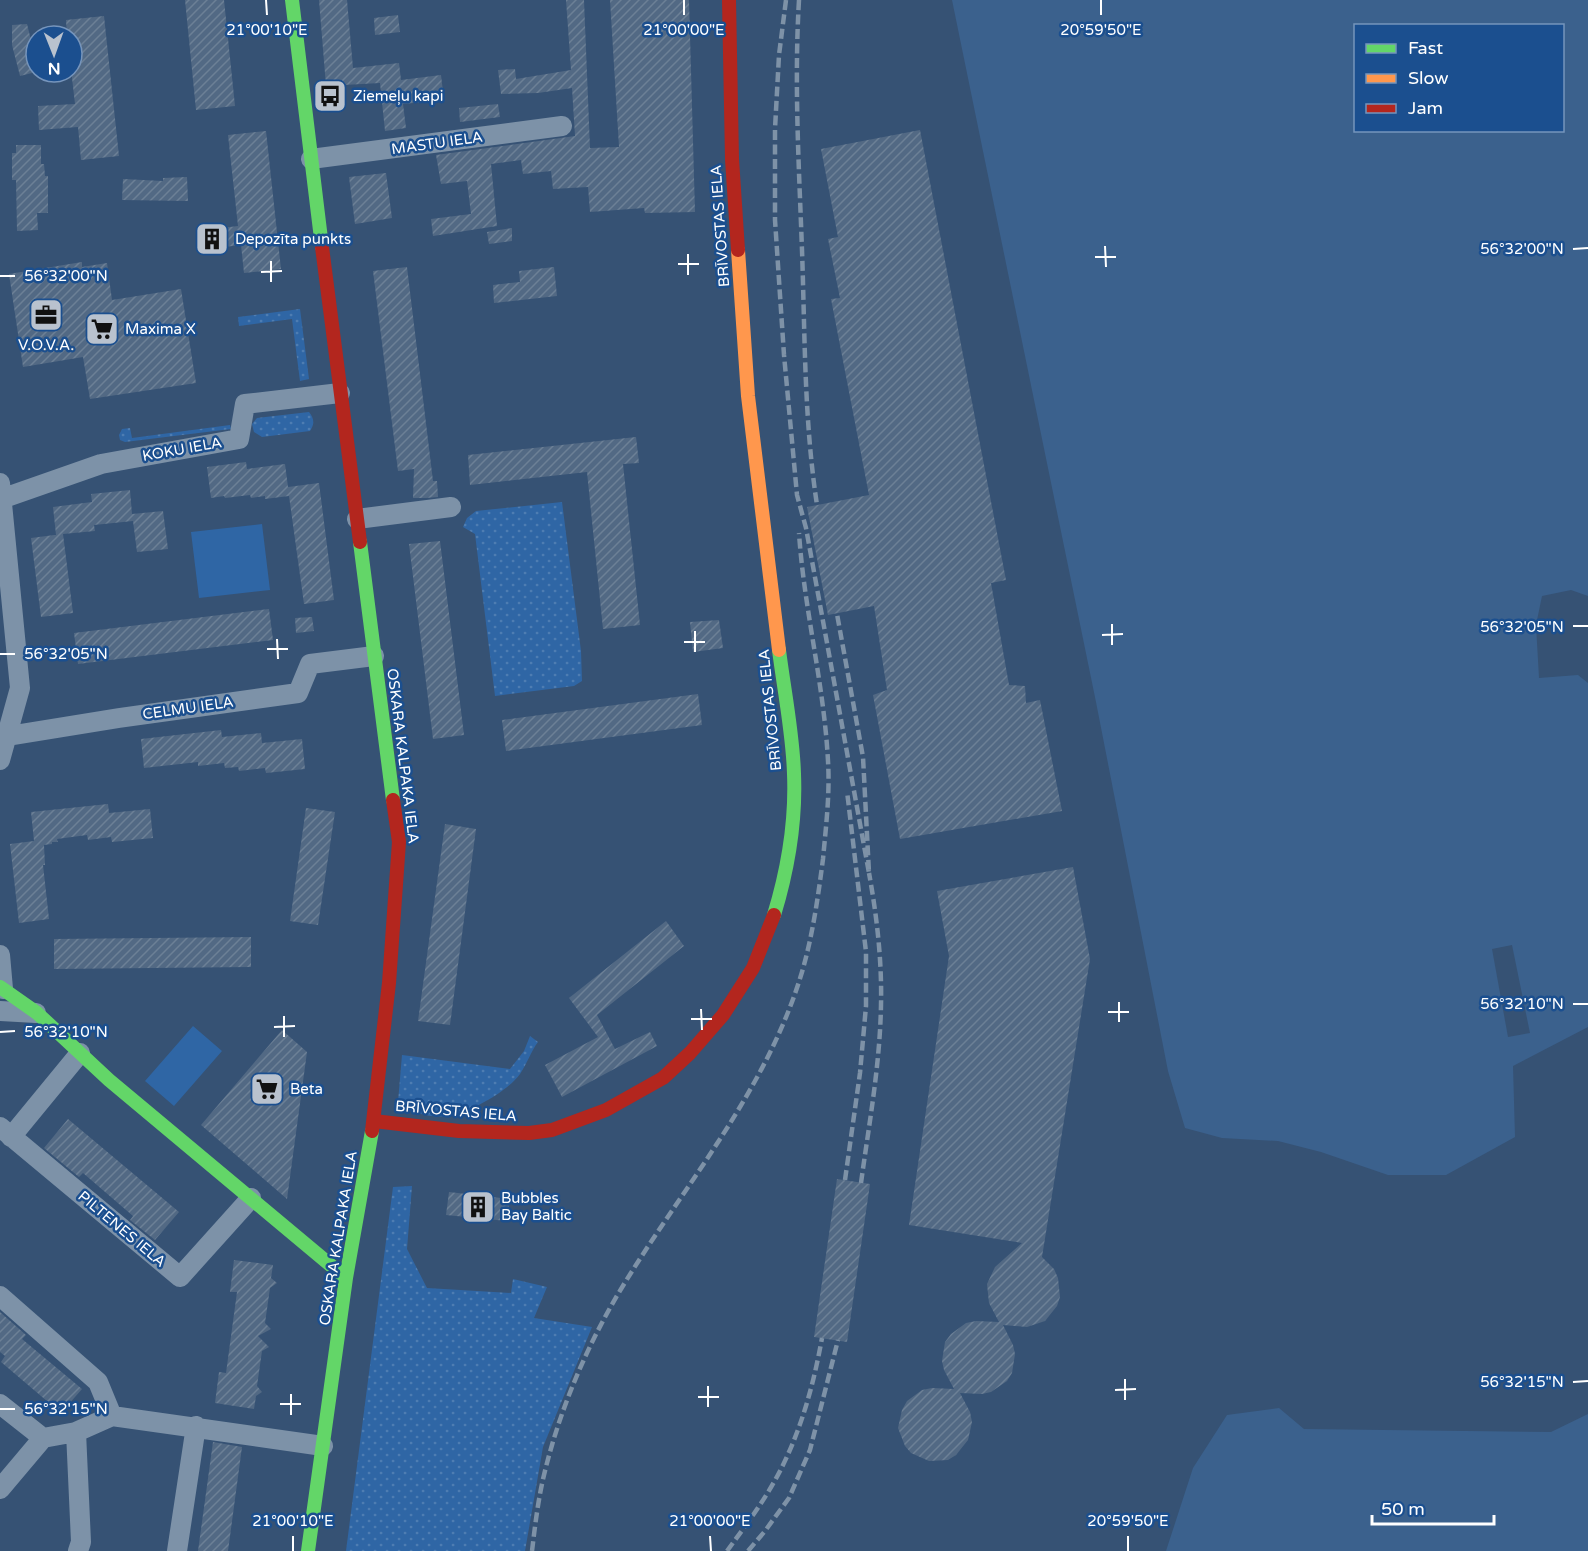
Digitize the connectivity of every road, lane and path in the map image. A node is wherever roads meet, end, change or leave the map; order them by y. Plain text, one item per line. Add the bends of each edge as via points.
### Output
1 (292, 0) edge
2 (729, 0) edge
3 (562, 126) dead end
4 (311, 159) junction
5 (339, 393) junction
6 (1, 491) edge
7 (451, 507) dead end
8 (357, 519) junction
9 (374, 656) junction
10 (8, 736) junction
11 (0, 760) edge
12 (0, 955) edge
13 (2, 988) edge
14 (0, 1011) edge
15 (37, 1013) junction
16 (80, 1053) junction
17 (374, 1121) junction
18 (5, 1132) edge
19 (251, 1198) junction
20 (345, 1278) junction
21 (0, 1296) edge
22 (0, 1404) edge
23 (112, 1416) junction
24 (196, 1426) junction
25 (76, 1432) junction
26 (43, 1438) junction
27 (323, 1446) junction
28 (0, 1489) edge
29 (78, 1551) edge
30 (177, 1551) edge
31 (308, 1551) edge

1 - 4 street, OSKARA KALPAKA IELA
2 - 17 street, BRĪVOSTAS IELA via 732,159 748,396 794,773 792,837 771,925 753,968 723,1015 690,1053 663,1078 606,1110 530,1133 459,1131
3 - 4 street, MASTU IELA
4 - 5 street, OSKARA KALPAKA IELA
5 - 6 street, KOKU IELA via 245,405 239,439 101,464
5 - 8 street, OSKARA KALPAKA IELA
6 - 10 street via 20,688
7 - 8 street
8 - 9 street, OSKARA KALPAKA IELA
9 - 10 street, CELMU IELA via 310,664 298,693
9 - 17 street, OSKARA KALPAKA IELA via 399,842
10 - 11 street
12 - 13 street
13 - 15 street
14 - 15 street
15 - 16 street
16 - 18 street
16 - 19 street
17 - 20 street, OSKARA KALPAKA IELA
18 - 19 street, PILTENES IELA via 180,1277
19 - 20 street
20 - 27 street, OSKARA KALPAKA IELA
21 - 23 street via 99,1382
22 - 26 street
23 - 24 street
23 - 25 street
24 - 27 street
24 - 30 street
25 - 26 street
25 - 29 street via 81,1542
26 - 28 street
27 - 31 street, OSKARA KALPAKA IELA

